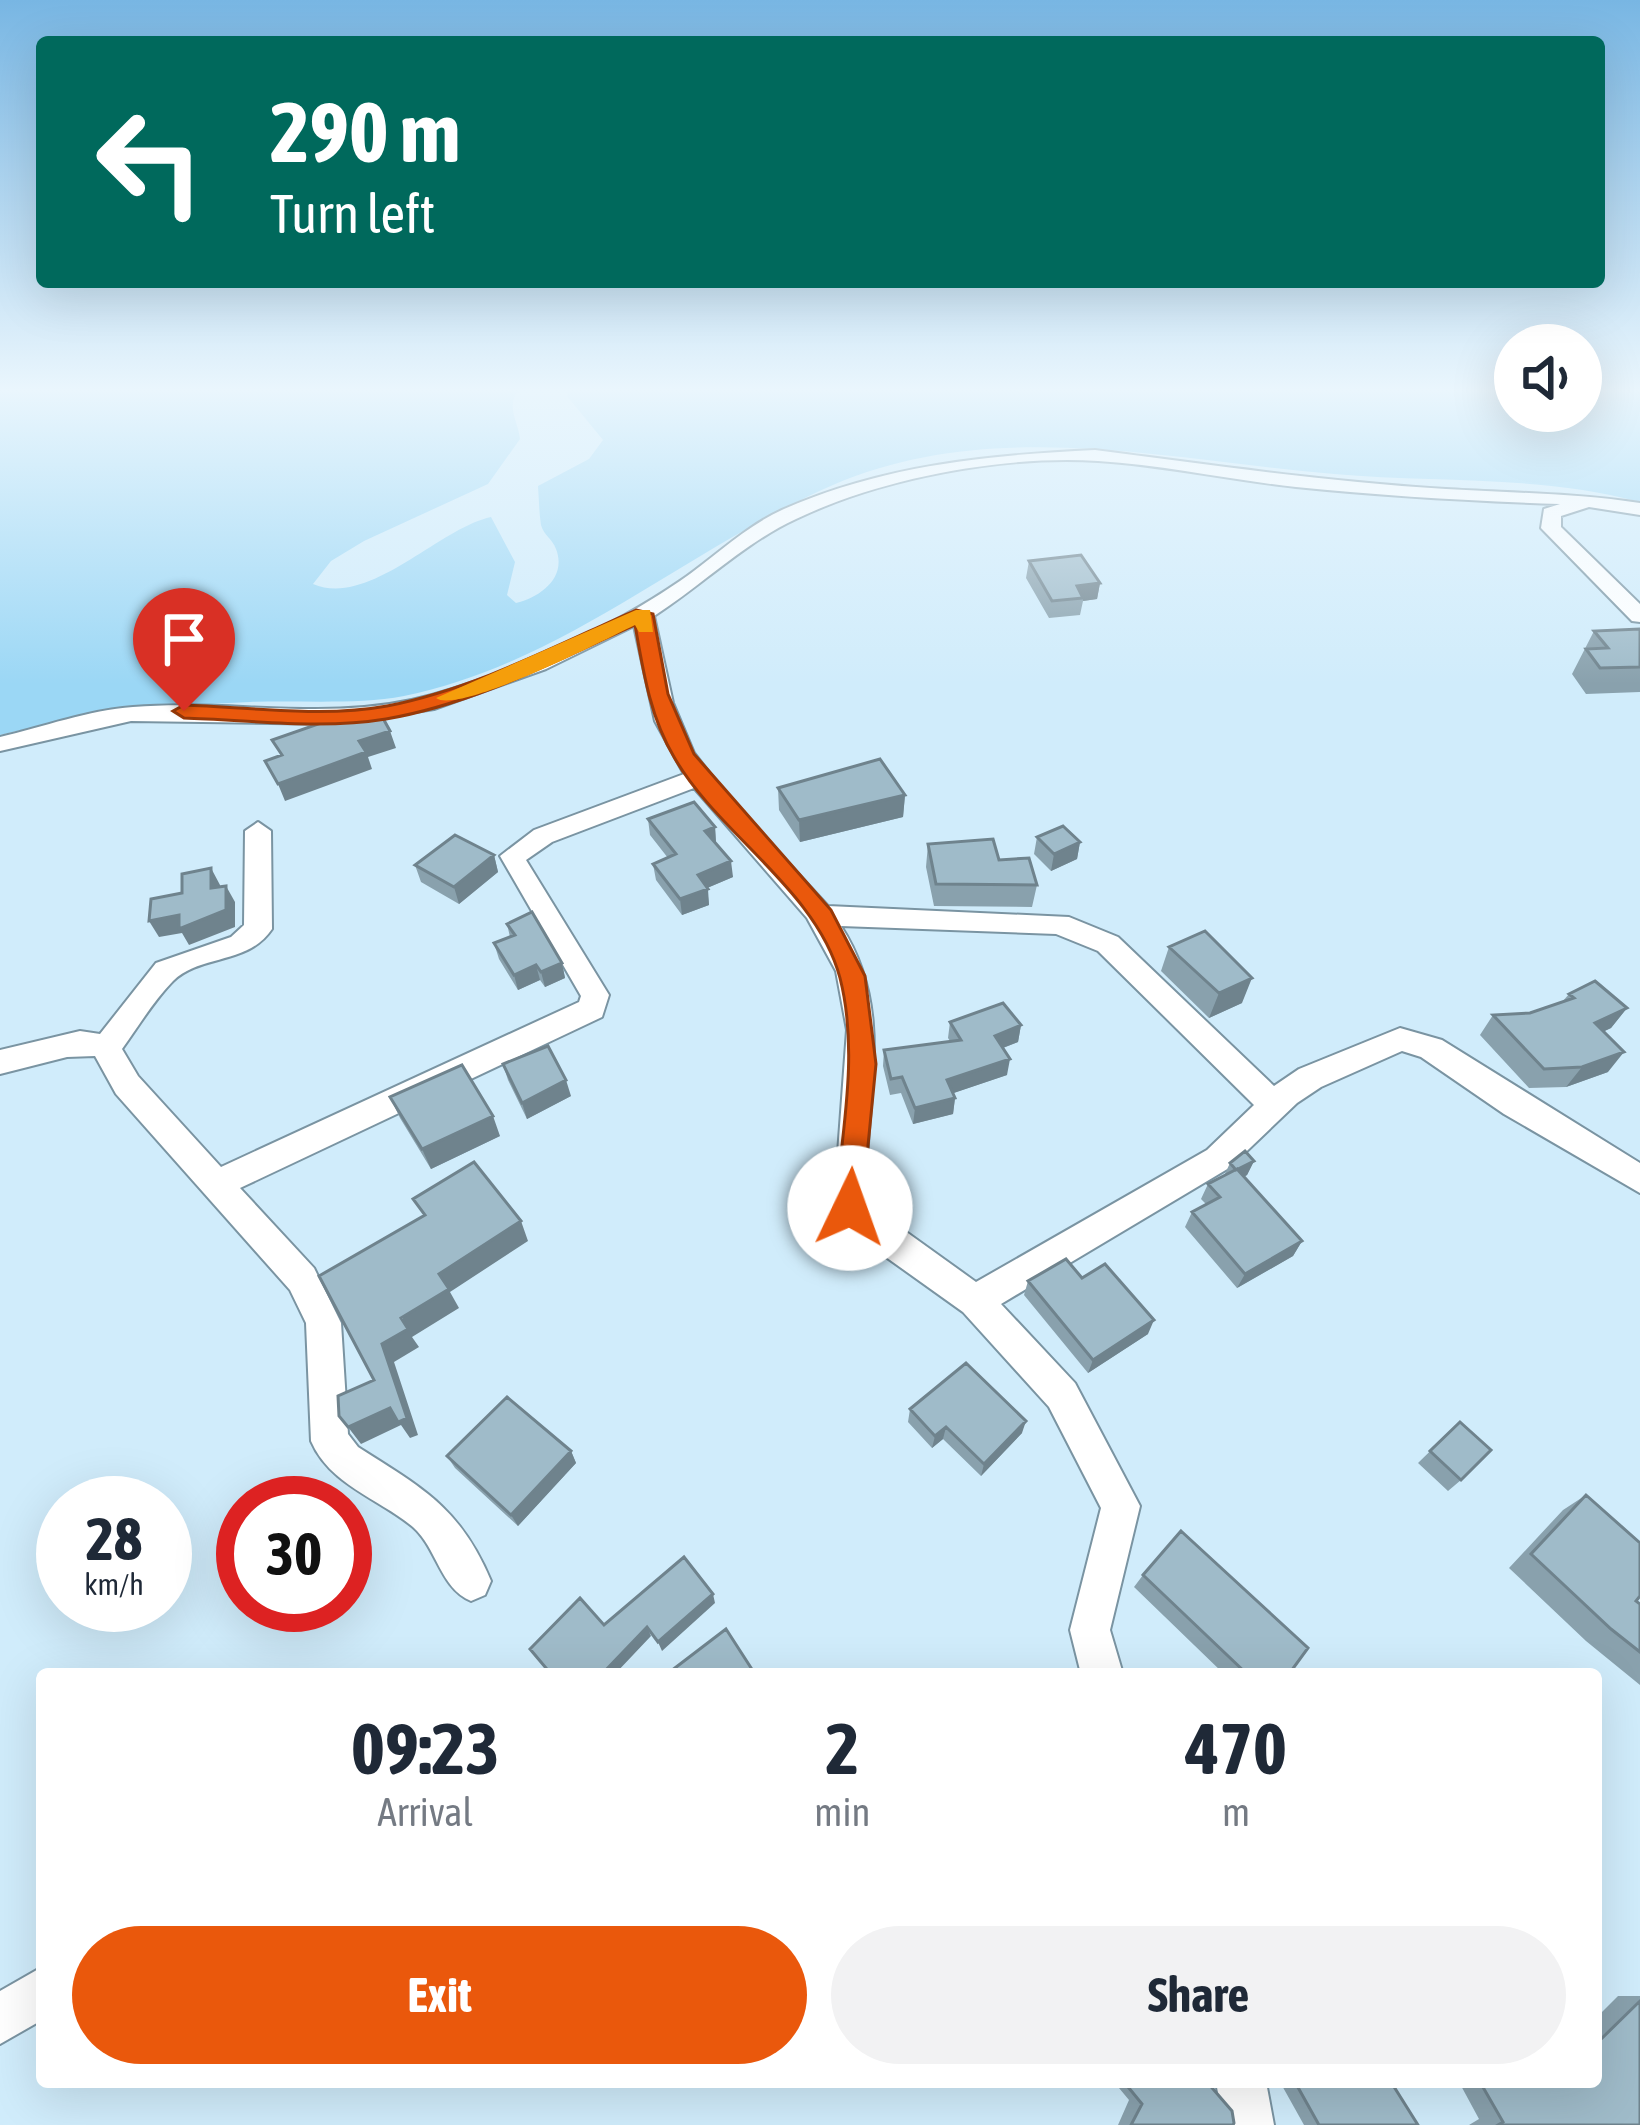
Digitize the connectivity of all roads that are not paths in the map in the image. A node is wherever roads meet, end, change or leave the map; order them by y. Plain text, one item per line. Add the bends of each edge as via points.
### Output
1 (867, 486) edge
2 (1356, 486) edge
3 (1599, 501) junction
4 (1640, 508) edge
5 (643, 614) junction
6 (1640, 616) edge
7 (0, 744) edge
8 (699, 777) junction
9 (258, 831) dead end
10 (823, 916) junction
11 (106, 1048) junction
12 (0, 1061) edge
13 (1274, 1105) junction
14 (1640, 1179) edge
15 (218, 1183) junction
16 (975, 1301) junction
17 (471, 1581) dead end
18 (1100, 1668) edge
19 (36, 1995) edge
20 (0, 2020) edge
21 (1242, 2088) edge
22 (1249, 2125) edge

1 - 5 street via 790,514
2 - 3 street
3 - 4 street
3 - 6 street via 1556,510 1548,521
5 - 7 street via 480,687 387,712 158,711
5 - 8 street via 666,721
8 - 10 street
8 - 15 street via 543,836 513,856 596,995 592,1010
9 - 11 street via 257,929 241,944 166,970
10 - 13 street via 1082,931 1108,944
10 - 16 street via 852,976 860,1019 850,1208
11 - 12 street via 80,1041
11 - 15 street via 128,1085
13 - 14 street via 1349,1058 1409,1038
13 - 16 street via 1218,1159
15 - 17 street via 314,1301 323,1323 330,1442 430,1516
16 - 18 street via 1052,1380 1121,1506 1090,1630
19 - 20 street
21 - 22 street

